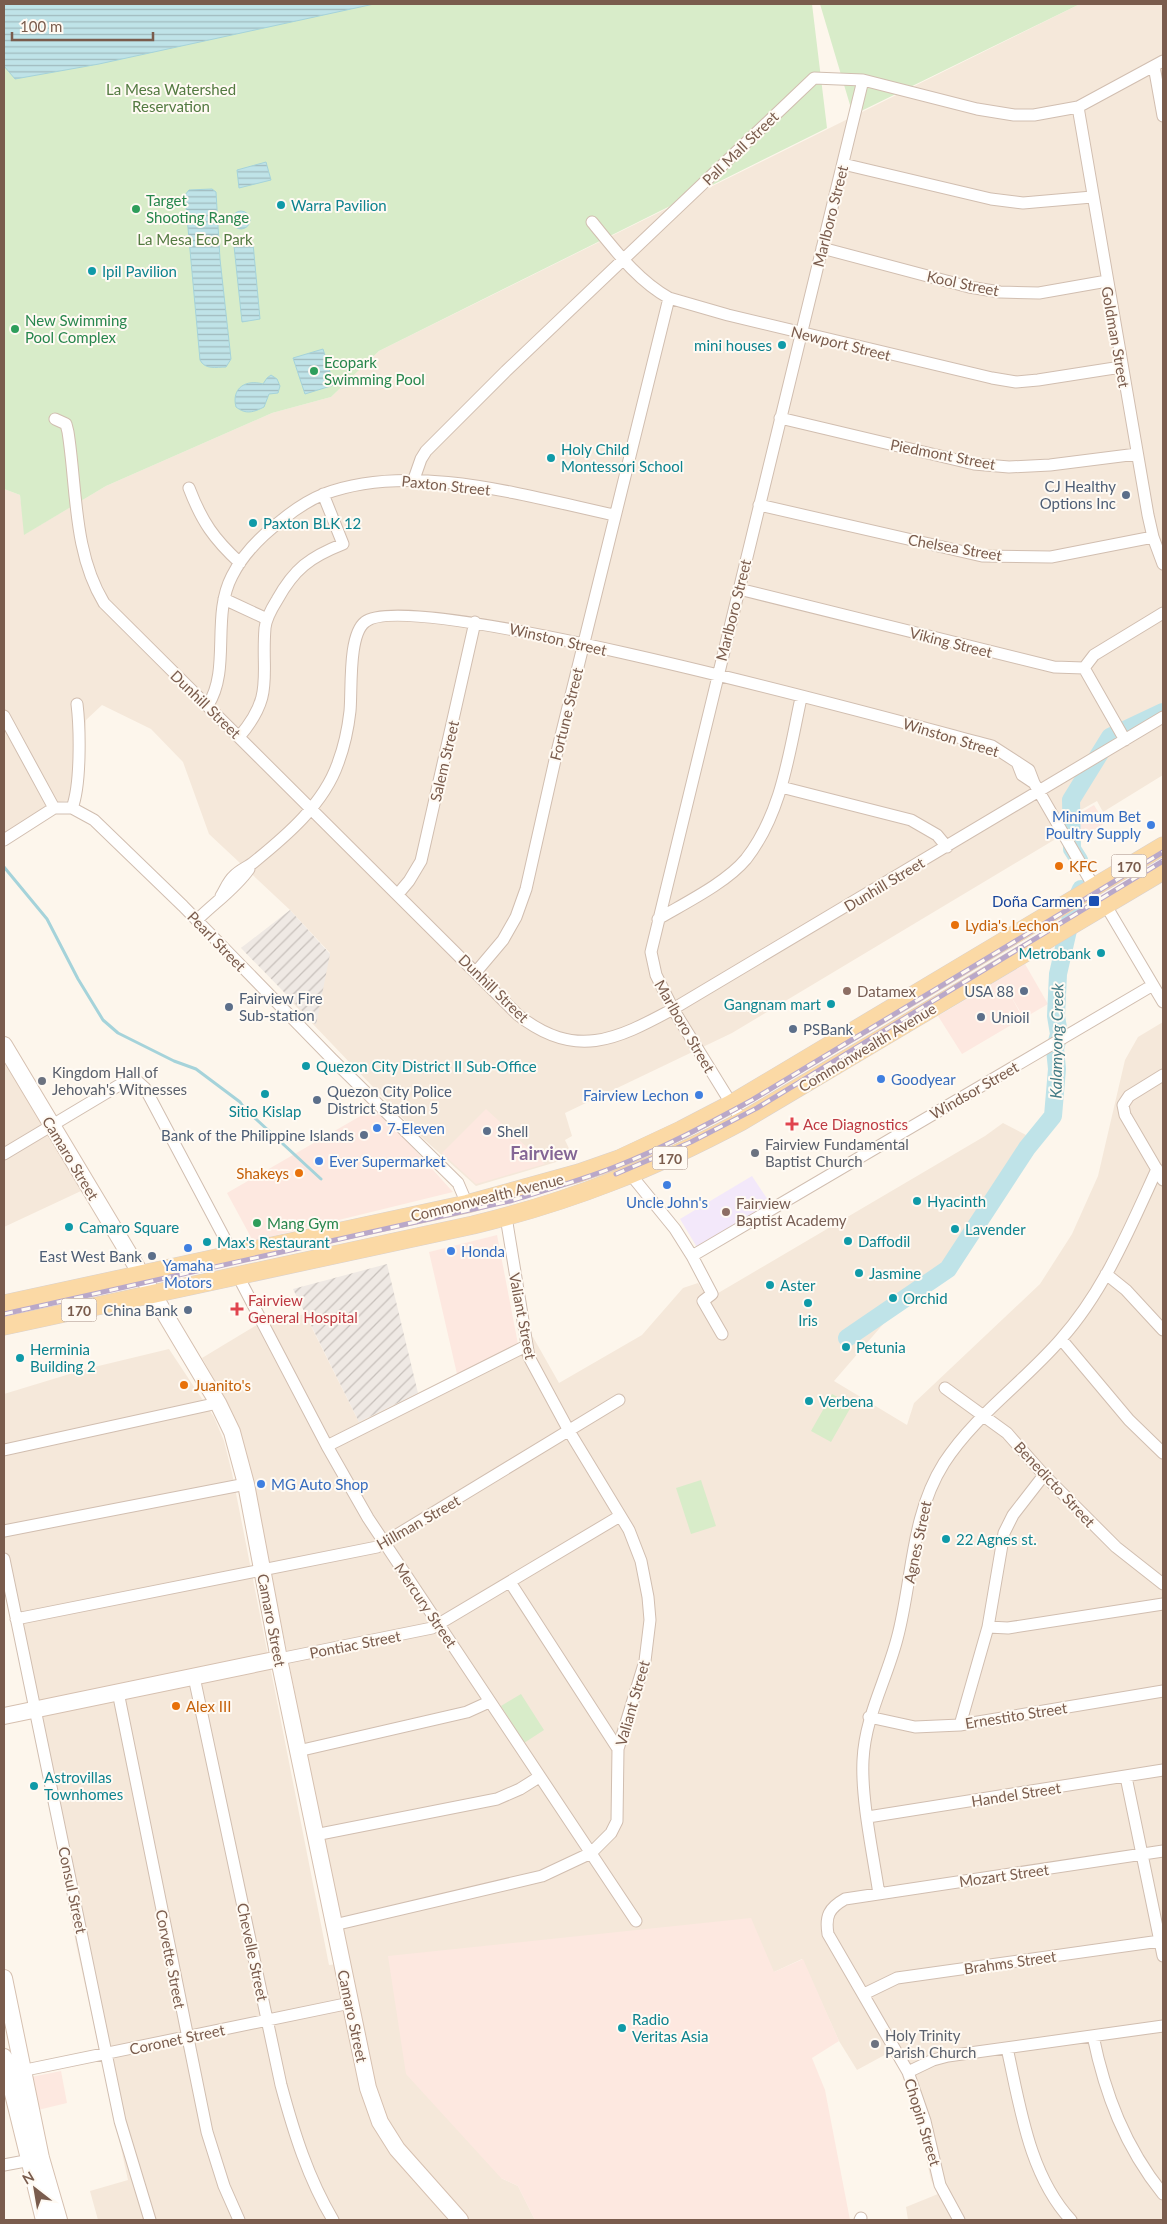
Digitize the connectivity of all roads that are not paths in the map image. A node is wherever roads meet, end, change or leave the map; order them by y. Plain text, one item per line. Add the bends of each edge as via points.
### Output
1 (1159, 63) edge
2 (863, 80) junction
3 (1078, 107) junction
4 (1163, 116) edge
5 (842, 164) junction
6 (1092, 197) junction
7 (592, 222) dead end
8 (822, 248) junction
9 (623, 260) junction
10 (1107, 281) junction
11 (669, 298) junction
12 (801, 333) junction
13 (1121, 367) junction
14 (780, 418) junction
15 (55, 419) dead end
16 (1137, 454) junction
17 (414, 479) junction
18 (189, 488) dead end
19 (323, 494) junction
20 (759, 505) junction
21 (614, 515) junction
22 (1153, 537) junction
23 (240, 563) junction
24 (1163, 564) edge
25 (738, 589) junction
26 (224, 599) junction
27 (1163, 613) edge
28 (267, 619) junction
29 (475, 622) junction
30 (583, 644) junction
31 (1084, 668) junction
32 (717, 676) junction
33 (801, 698) junction
34 (77, 704) dead end
35 (208, 705) junction
36 (4, 716) edge
37 (1163, 717) edge
38 (239, 737) junction
39 (1125, 740) junction
40 (782, 787) junction
41 (1036, 788) junction
42 (54, 808) junction
43 (72, 808) junction
44 (311, 808) junction
45 (4, 840) edge
46 (1163, 846) edge
47 (947, 847) junction
48 (1163, 871) edge
49 (1094, 887) junction
50 (398, 894) junction
51 (1105, 904) junction
52 (658, 919) junction
53 (197, 920) junction
54 (476, 972) junction
55 (1153, 986) junction
56 (1163, 1002) edge
57 (674, 1009) junction
58 (5, 1050) edge
59 (1163, 1075) edge
60 (731, 1104) junction
61 (742, 1122) junction
62 (52, 1125) junction
63 (4, 1154) edge
64 (1156, 1169) junction
65 (631, 1175) junction
66 (1163, 1180) edge
67 (467, 1204) junction
68 (506, 1217) junction
69 (233, 1254) junction
70 (692, 1256) junction
71 (141, 1274) junction
72 (1106, 1274) junction
73 (238, 1276) junction
74 (153, 1294) junction
75 (4, 1304) edge
76 (4, 1326) edge
77 (1163, 1330) edge
78 (722, 1334) dead end
79 (1061, 1339) junction
80 (526, 1346) junction
81 (945, 1388) dead end
82 (619, 1400) dead end
83 (218, 1403) junction
84 (983, 1416) junction
85 (569, 1431) junction
86 (327, 1446) junction
87 (4, 1450) edge
88 (1163, 1453) edge
89 (1044, 1475) junction
90 (246, 1484) junction
91 (620, 1516) junction
92 (4, 1531) edge
93 (384, 1544) junction
94 (4, 1559) edge
95 (262, 1570) junction
96 (510, 1582) junction
97 (1163, 1584) edge
98 (1163, 1604) edge
99 (16, 1619) junction
100 (440, 1624) junction
101 (988, 1627) junction
102 (279, 1659) junction
103 (194, 1677) junction
104 (1163, 1691) edge
105 (118, 1692) junction
106 (489, 1702) junction
107 (35, 1709) junction
108 (4, 1716) edge
109 (869, 1717) junction
110 (960, 1724) junction
111 (618, 1749) junction
112 (298, 1751) junction
113 (1163, 1770) edge
114 (539, 1777) junction
115 (1126, 1777) junction
116 (868, 1817) junction
117 (315, 1835) junction
118 (1163, 1851) edge
119 (590, 1853) junction
120 (1143, 1854) junction
121 (879, 1894) junction
122 (845, 1899) joint
123 (636, 1921) dead end
124 (334, 1925) junction
125 (1160, 1941) junction
126 (1163, 1956) edge
127 (4, 1978) edge
128 (864, 1994) junction
129 (350, 2003) junction
130 (268, 2020) junction
131 (1163, 2026) edge
132 (1092, 2036) junction
133 (186, 2037) junction
134 (1006, 2048) junction
135 (108, 2053) junction
136 (4, 2057) edge
137 (908, 2072) junction
138 (11, 2073) edge
139 (34, 2159) junction
140 (4, 2165) edge
141 (1163, 2194) edge
142 (44, 2220) edge
143 (59, 2220) edge
144 (150, 2220) edge
145 (239, 2220) edge
146 (334, 2220) edge
147 (460, 2220) edge
148 (959, 2220) edge
149 (1071, 2220) edge

1 - 3 street, Pall Mall Street
1 - 4 street
2 - 3 street, Pall Mall Street via 977,109 1014,115 1054,113
2 - 5 street, Marlboro Street
2 - 9 street, Pall Mall Street via 814,78
3 - 6 street, Goldman Street
5 - 6 street via 991,199 1030,203
5 - 8 street, Marlboro Street
6 - 10 street, Goldman Street
7 - 9 street, Newport Street
8 - 10 street, Kool Street via 969,287 1000,292 1039,293
8 - 12 street, Marlboro Street
9 - 11 street, Newport Street via 647,284
9 - 17 street, Pall Mall Street via 426,450
10 - 13 street, Goldman Street
11 - 12 street, Newport Street
11 - 21 street, Fortune Street
12 - 13 street, Newport Street via 1016,382
12 - 14 street, Marlboro Street
13 - 16 street, Goldman Street
14 - 16 street, Piedmont Street via 974,464 1010,467 1050,465
14 - 20 street, Marlboro Street
15 - 35 street, Dunhill Street via 66,424 68,432 80,536 96,591 109,610
16 - 22 street, Goldman Street
17 - 19 street, Paxton Street via 392,480
17 - 21 street, Paxton Street via 503,491
18 - 23 street via 203,523
19 - 23 street, Paxton Street via 273,527
19 - 28 street via 343,544 300,568 290,578
20 - 22 street, Chelsea Street via 982,556 1051,557
20 - 25 street, Marlboro Street
21 - 30 street, Fortune Street
22 - 24 street, Goldman Street
23 - 26 street, Paxton Street
25 - 31 street, Viking Street via 1054,667
25 - 32 street, Marlboro Street
26 - 28 street
26 - 35 street, Paxton Street via 216,683
27 - 31 street via 1094,654
28 - 38 street via 264,693 258,712
29 - 30 street, Winston Street
29 - 44 street, Winston Street via 385,615 364,622 356,640 346,738 331,781
29 - 50 street, Salem Street via 421,861
30 - 32 street, Winston Street
30 - 54 street, Fortune Street via 526,889 507,932
31 - 39 street
32 - 33 street, Winston Street
32 - 52 street, Marlboro Street
33 - 40 street
33 - 41 street, Winston Street via 992,746 1017,762 1022,775
34 - 43 street via 79,734 76,795
35 - 38 street, Dunhill Street
36 - 42 street
37 - 39 street, Dunhill Street
38 - 44 street, Dunhill Street
39 - 41 street, Dunhill Street
40 - 47 street via 911,820 937,835
40 - 52 street via 771,817 745,860 720,881
41 - 47 street, Dunhill Street
41 - 49 street, Winston Street
42 - 43 street, Pearl Street
42 - 45 street
43 - 53 street, Pearl Street via 94,820
44 - 50 street, Dunhill Street
44 - 53 street, Winston Street via 252,864 239,883 220,896
46 - 49 main road, Commonwealth Avenue / 170
47 - 57 street, Dunhill Street
48 - 51 main road, Commonwealth Avenue / 170
49 - 60 main road, Commonwealth Avenue / 170
50 - 54 street, Dunhill Street
51 - 55 street
51 - 61 main road, Commonwealth Avenue / 170
52 - 57 street, Marlboro Street via 652,963
53 - 67 street, Pearl Street via 458,1183
54 - 57 street, Dunhill Street via 534,1027 586,1043 623,1034
55 - 56 street
55 - 70 street, Windsor Street
57 - 60 street, Marlboro Street
58 - 62 street, Camaro Street
59 - 64 street via 1129,1096 1123,1105 1124,1115
60 - 61 street, Marlboro Street
60 - 67 main road, Commonwealth Avenue / 170 via 619,1159
61 - 65 main road, Commonwealth Avenue / 170
62 - 63 street
62 - 69 street via 121,1084 136,1080 145,1088
62 - 71 street, Camaro Street
64 - 66 street
64 - 72 street, Agnes Street
65 - 68 main road, Commonwealth Avenue / 170
65 - 70 street via 675,1228
67 - 69 main road, Commonwealth Avenue / 170
68 - 73 main road, Commonwealth Avenue / 170
68 - 80 street, Valiant Street
69 - 71 main road, Commonwealth Avenue / 170
70 - 78 street via 712,1294 703,1301
71 - 74 street, Camaro Street
71 - 75 main road, Commonwealth Avenue / 170
72 - 77 street via 1126,1290
72 - 79 street, Agnes Street via 1092,1299
73 - 74 main road, Commonwealth Avenue / 170
73 - 86 street, Mercury Street
74 - 76 main road, Commonwealth Avenue / 170
74 - 83 street, Camaro Street
79 - 84 street, Agnes Street
79 - 88 street via 1129,1420
80 - 85 street, Valiant Street via 540,1381
80 - 86 street
81 - 84 street, Benedicto Street
82 - 85 street, Hillman Street
83 - 87 street
83 - 90 street, Camaro Street via 234,1439
84 - 89 street, Benedicto Street via 1007,1433
84 - 109 street, Agnes Street via 960,1440 943,1465 920,1514 898,1639
85 - 91 street, Valiant Street
85 - 93 street, Hillman Street
86 - 93 street, Mercury Street
89 - 97 street, Benedicto Street via 1116,1548
89 - 101 street via 1013,1515 1004,1533
90 - 92 street
90 - 95 street, Camaro Street
91 - 96 street, Pontiac Street
91 - 111 street, Valiant Street via 635,1542 641,1561 650,1620 643,1671
93 - 95 street, Hillman Street
93 - 100 street, Mercury Street
94 - 99 street, Consul Street
95 - 99 street, Hillman Street
95 - 102 street, Camaro Street
96 - 100 street, Pontiac Street
96 - 111 street
98 - 101 street via 1008,1628
99 - 107 street, Consul Street
100 - 102 street, Pontiac Street
100 - 106 street, Mercury Street
101 - 110 street
102 - 103 street, Pontiac Street
102 - 112 street, Camaro Street
103 - 105 street, Pontiac Street
103 - 130 street, Chevelle Street
104 - 110 street, Ernestito Street
105 - 107 street, Pontiac Street
105 - 133 street, Corvette Street
106 - 112 street via 467,1712
106 - 114 street, Mercury Street
107 - 108 street, Pontiac Street
107 - 135 street, Consul Street
109 - 110 street, Ernestito Street via 915,1726
109 - 116 street, Agnes Street via 863,1762
111 - 119 street, Valiant Street via 617,1821 612,1833
112 - 117 street, Camaro Street
113 - 115 street, Handel Street
114 - 117 street via 497,1799
114 - 119 street, Mercury Street
115 - 116 street, Handel Street
115 - 120 street
116 - 121 street, Agnes Street
117 - 124 street, Camaro Street
118 - 120 street, Mozart Street
119 - 123 street, Mercury Street
119 - 124 street, Valiant Street via 542,1876
120 - 121 street, Mozart Street
120 - 125 street
121 - 122 street, Mozart Street
122 - 128 street, Chopin Street via 836,1904 826,1920 828,1934
124 - 129 street, Camaro Street
125 - 126 street
125 - 128 street, Brahms Street via 897,1978
127 - 138 street
128 - 137 street, Chopin Street
129 - 130 street, Coronet Street
129 - 147 street, Camaro Street via 368,2088 380,2122 397,2149
130 - 133 street, Coronet Street
130 - 146 street, Chevelle Street via 296,2141
131 - 132 street
132 - 134 street
132 - 141 street via 1107,2093 1122,2131
133 - 135 street, Coronet Street
133 - 145 street, Corvette Street via 206,2132
134 - 137 street via 948,2056
134 - 149 street via 1030,2143 1047,2185
135 - 138 street, Coronet Street
135 - 144 street, Consul Street via 130,2159
136 - 138 street
137 - 148 street, Chopin Street via 940,2185
138 - 139 street
139 - 140 street
139 - 142 street
139 - 143 street

